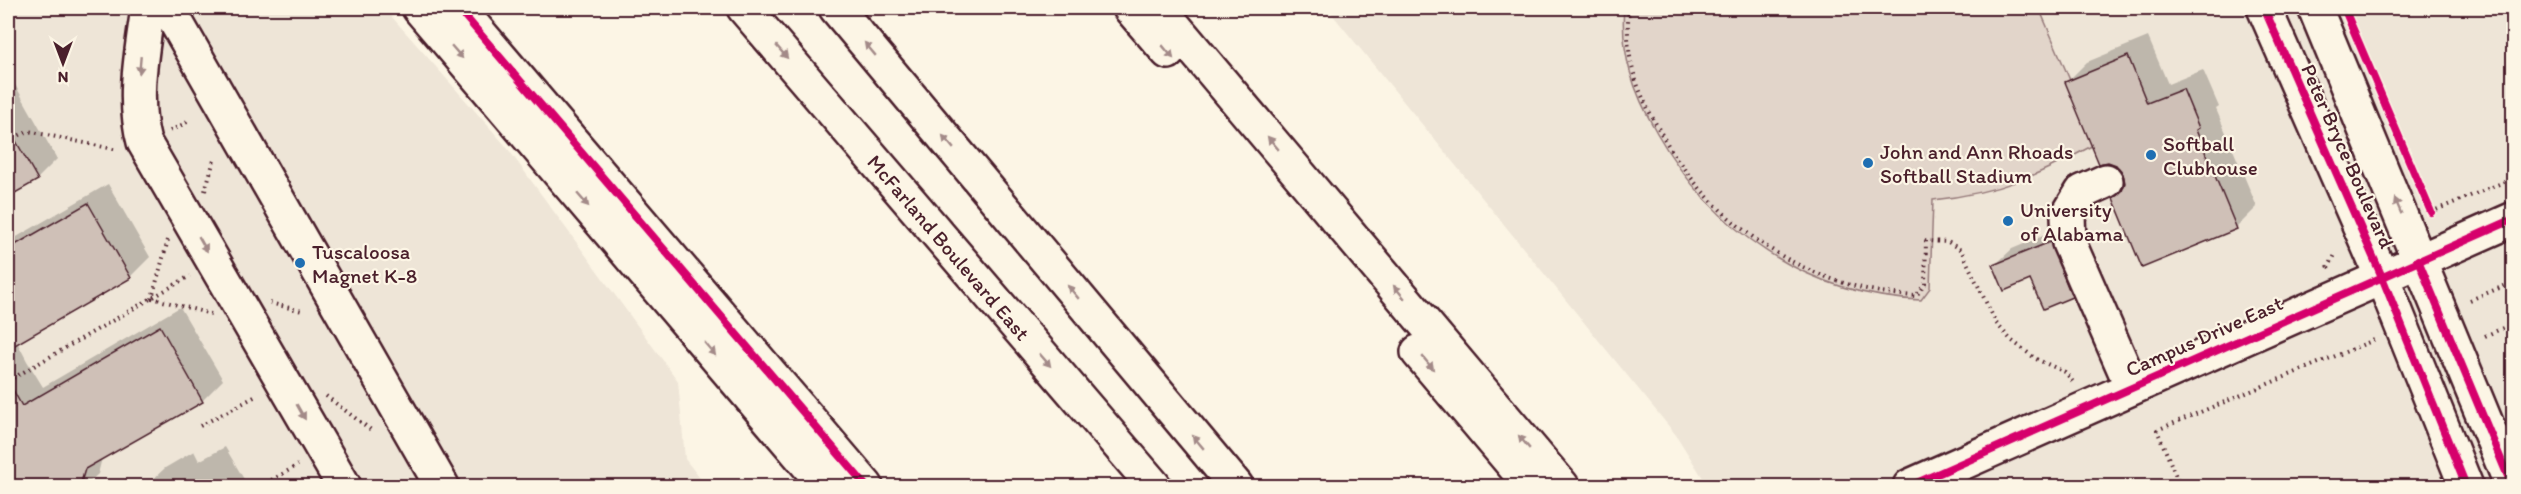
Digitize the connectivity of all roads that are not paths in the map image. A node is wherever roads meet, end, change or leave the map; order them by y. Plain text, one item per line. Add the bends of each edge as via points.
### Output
1 (148, 8) edge
2 (168, 8) edge
3 (419, 8) edge
4 (458, 8) edge
5 (744, 8) edge
6 (836, 8) edge
7 (1130, 8) edge
8 (1159, 8) edge
9 (2264, 8) edge
10 (2315, 8) edge
11 (2106, 181) dead end
12 (2514, 219) edge
13 (2418, 260) junction
14 (2382, 277) junction
15 (2132, 387) junction
16 (1529, 485) edge
17 (344, 486) edge
18 (442, 486) edge
19 (826, 486) edge
20 (866, 486) edge
21 (1154, 486) edge
22 (1236, 486) edge
23 (1562, 486) edge
24 (1910, 486) edge
25 (2466, 486) edge
26 (2512, 486) edge

1 -> 17 main road via 137,117 144,142
2 - 18 main road
3 -> 19 main road
4 - 20 main road
5 -> 21 main road, McFarland Boulevard East
22 -> 6 main road
7 -> 16 main road
23 -> 8 main road
9 - 14 main road, Peter Bryce Boulevard
13 -> 10 main road, Peter Bryce Boulevard
11 - 15 main road via 2082,192 2068,215 2069,243
12 - 13 main road, Campus Drive East
13 - 14 main road, Campus Drive East
13 - 26 main road, Peter Bryce Boulevard
14 - 15 main road, Campus Drive East
14 - 25 main road, Peter Bryce Boulevard
15 - 24 main road, Campus Drive East

